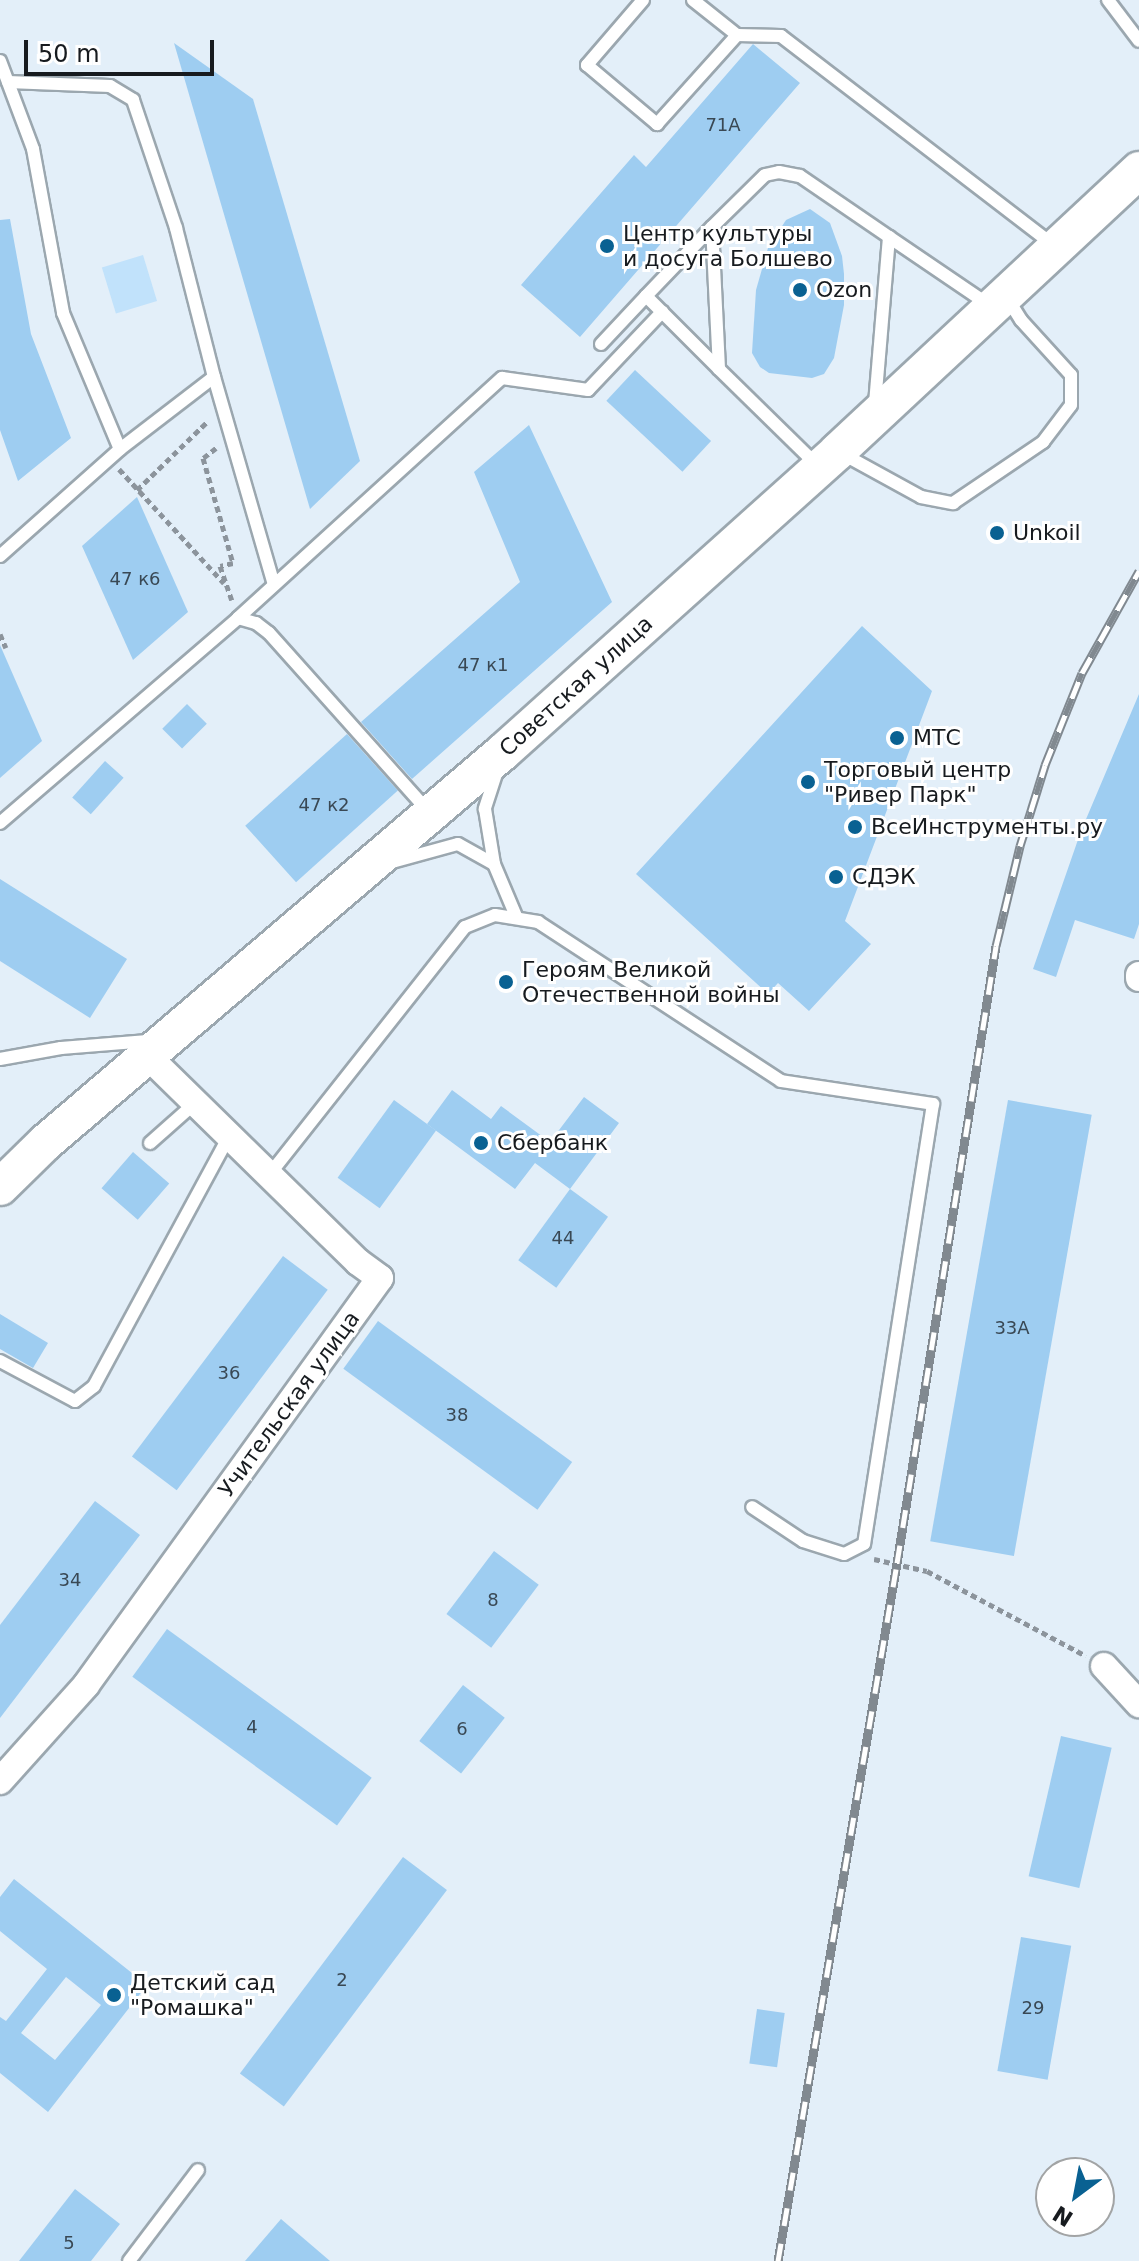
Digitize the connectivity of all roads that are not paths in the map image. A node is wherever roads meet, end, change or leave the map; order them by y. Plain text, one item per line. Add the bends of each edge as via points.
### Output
1 (643, 0) edge
2 (693, 0) edge
3 (1108, 0) edge
4 (737, 35) junction
5 (1139, 41) edge
6 (0, 61) edge
7 (8, 82) junction
8 (1139, 170) edge
9 (712, 227) junction
10 (889, 237) junction
11 (1054, 246) junction
12 (646, 296) junction
13 (997, 300) junction
14 (662, 312) junction
15 (601, 344) dead end
16 (719, 369) junction
17 (214, 377) junction
18 (875, 416) junction
19 (120, 449) junction
20 (829, 459) junction
21 (0, 537) edge
22 (4, 552) edge
23 (273, 582) junction
24 (238, 618) junction
25 (503, 752) junction
26 (431, 815) junction
27 (0, 823) edge
28 (494, 864) junction
29 (368, 868) junction
30 (516, 916) junction
31 (158, 1049) junction
32 (0, 1059) edge
33 (195, 1103) junction
34 (229, 1136) junction
35 (150, 1143) dead end
36 (269, 1175) junction
37 (0, 1187) edge
38 (0, 1361) edge
39 (752, 1507) dead end
40 (1104, 1666) road end
41 (1139, 1704) edge
42 (0, 1781) edge
43 (198, 2170) dead end
44 (129, 2261) edge

1 - 4 lane via 587,65 657,124
2 - 4 lane
3 - 5 lane
4 - 11 lane via 781,36
6 - 7 lane
7 - 17 lane via 110,86 133,100 176,228
7 - 19 lane via 33,149 63,313
8 - 11 main road, Советская улица
9 - 10 lane via 755,182 779,172 800,176
9 - 12 lane
9 - 16 lane
10 - 13 lane
10 - 18 lane
11 - 13 main road, Советская улица
12 - 14 lane
12 - 15 lane
13 - 18 main road, Советская улица
13 - 20 lane via 1071,375 1071,405 1043,442 953,503 921,497
14 - 16 lane
14 - 23 lane via 588,390 502,378
16 - 20 lane
17 - 19 lane
17 - 23 lane
18 - 20 main road, Советская улица
19 - 22 lane
20 - 25 main road, Советская улица
21 - 22 lane
23 - 24 lane
24 - 26 lane via 269,633
24 - 27 lane
25 - 26 main road, Советская улица
25 - 28 lane via 485,809
26 - 29 main road, Советская улица
28 - 29 lane via 458,844
28 - 30 lane
29 - 31 main road, Советская улица
30 - 36 lane via 495,915 465,927
30 - 39 lane via 538,922 781,1081 933,1104 864,1544 844,1554 803,1541
31 - 32 lane via 61,1048
31 - 33 street, Учительская улица
31 - 37 main road, Советская улица
33 - 34 street, Учительская улица
33 - 35 lane
34 - 36 street, Учительская улица
34 - 38 lane via 94,1386 75,1401
36 - 42 street, Учительская улица via 380,1278 86,1685
40 - 41 street
43 - 44 lane

